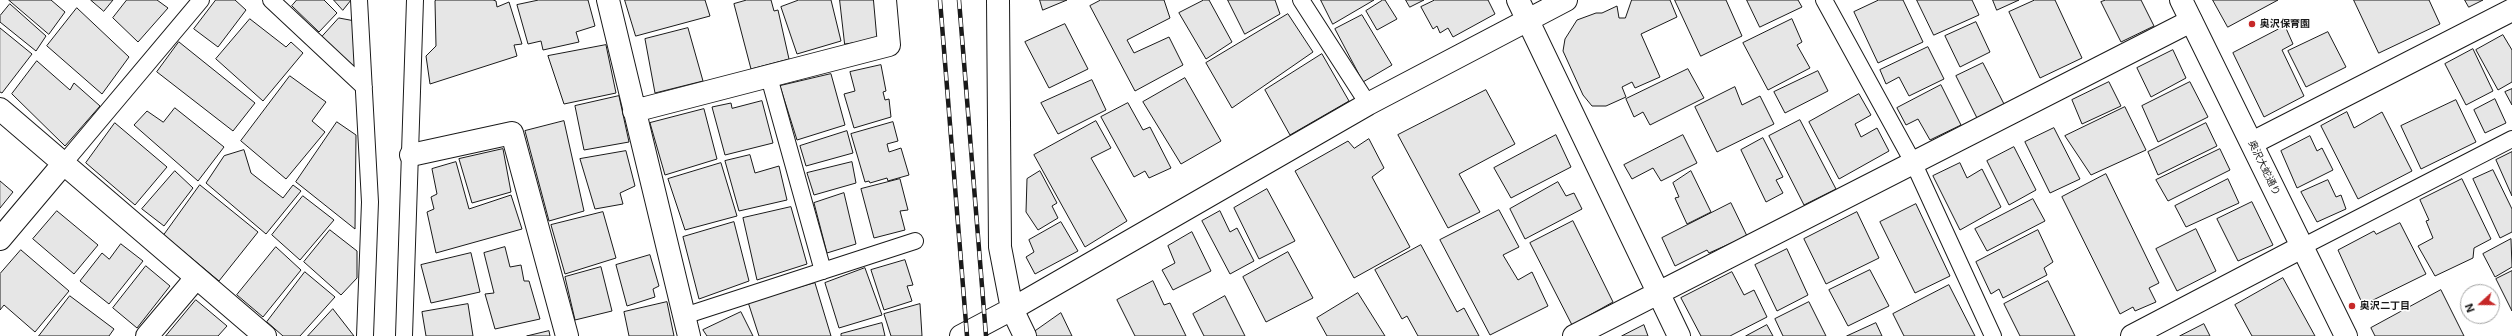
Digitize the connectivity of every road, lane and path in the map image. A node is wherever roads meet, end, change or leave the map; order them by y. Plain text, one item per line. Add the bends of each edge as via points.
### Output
1 (201, 0) edge
2 (271, 0) edge
3 (359, 0) edge
4 (415, 0) edge
5 (608, 0) edge
6 (885, 0) edge
7 (998, 0) edge
8 (1301, 0) edge
9 (1566, 0) edge
10 (1824, 0) edge
11 (2181, 0) edge
12 (1523, 10) edge
13 (2512, 10) edge
14 (2192, 21) junction
15 (769, 77) junction
16 (364, 87) junction
17 (1368, 104) junction
18 (0, 110) edge
19 (634, 112) junction
20 (2512, 139) edge
21 (2252, 143) junction
22 (411, 155) junction
23 (64, 163) junction
24 (1914, 164) junction
25 (0, 239) edge
26 (915, 241) dead end
27 (2302, 247) junction
28 (823, 271) junction
29 (196, 278) junction
30 (1659, 293) junction
31 (1012, 309) junction
32 (686, 326) edge
33 (147, 336) edge
34 (265, 336) edge
35 (365, 336) edge
36 (404, 336) edge
37 (567, 336) edge
38 (961, 336) edge
39 (1025, 336) edge
40 (1574, 336) edge
41 (1679, 336) edge
42 (1993, 336) edge
43 (2132, 336) edge
44 (2346, 336) edge

1 - 23 lane
2 - 16 lane
3 - 16 lane
4 - 22 lane
5 - 19 street
6 - 15 street via 889,45
7 - 31 street via 1000,247
8 - 17 lane
9 - 12 street
10 - 24 lane
11 - 14 street, 奥沢大蛇通り
12 - 17 street
12 - 30 street
13 - 21 street
14 - 21 street, 奥沢大蛇通り
14 - 24 street
15 - 19 street
15 - 28 lane
16 - 35 lane via 370,202
17 - 31 street
18 - 23 street
19 - 32 street
20 - 27 lane
21 - 27 street, 奥沢大蛇通り
22 - 36 lane
22 - 37 street via 512,133
23 - 25 street
23 - 29 street
24 - 30 street
24 - 42 lane
26 - 28 lane
27 - 43 street
27 - 44 street, 奥沢大蛇通り
28 - 32 lane
29 - 33 street
29 - 34 street
30 - 40 street
30 - 41 street
31 - 38 street
31 - 39 street

